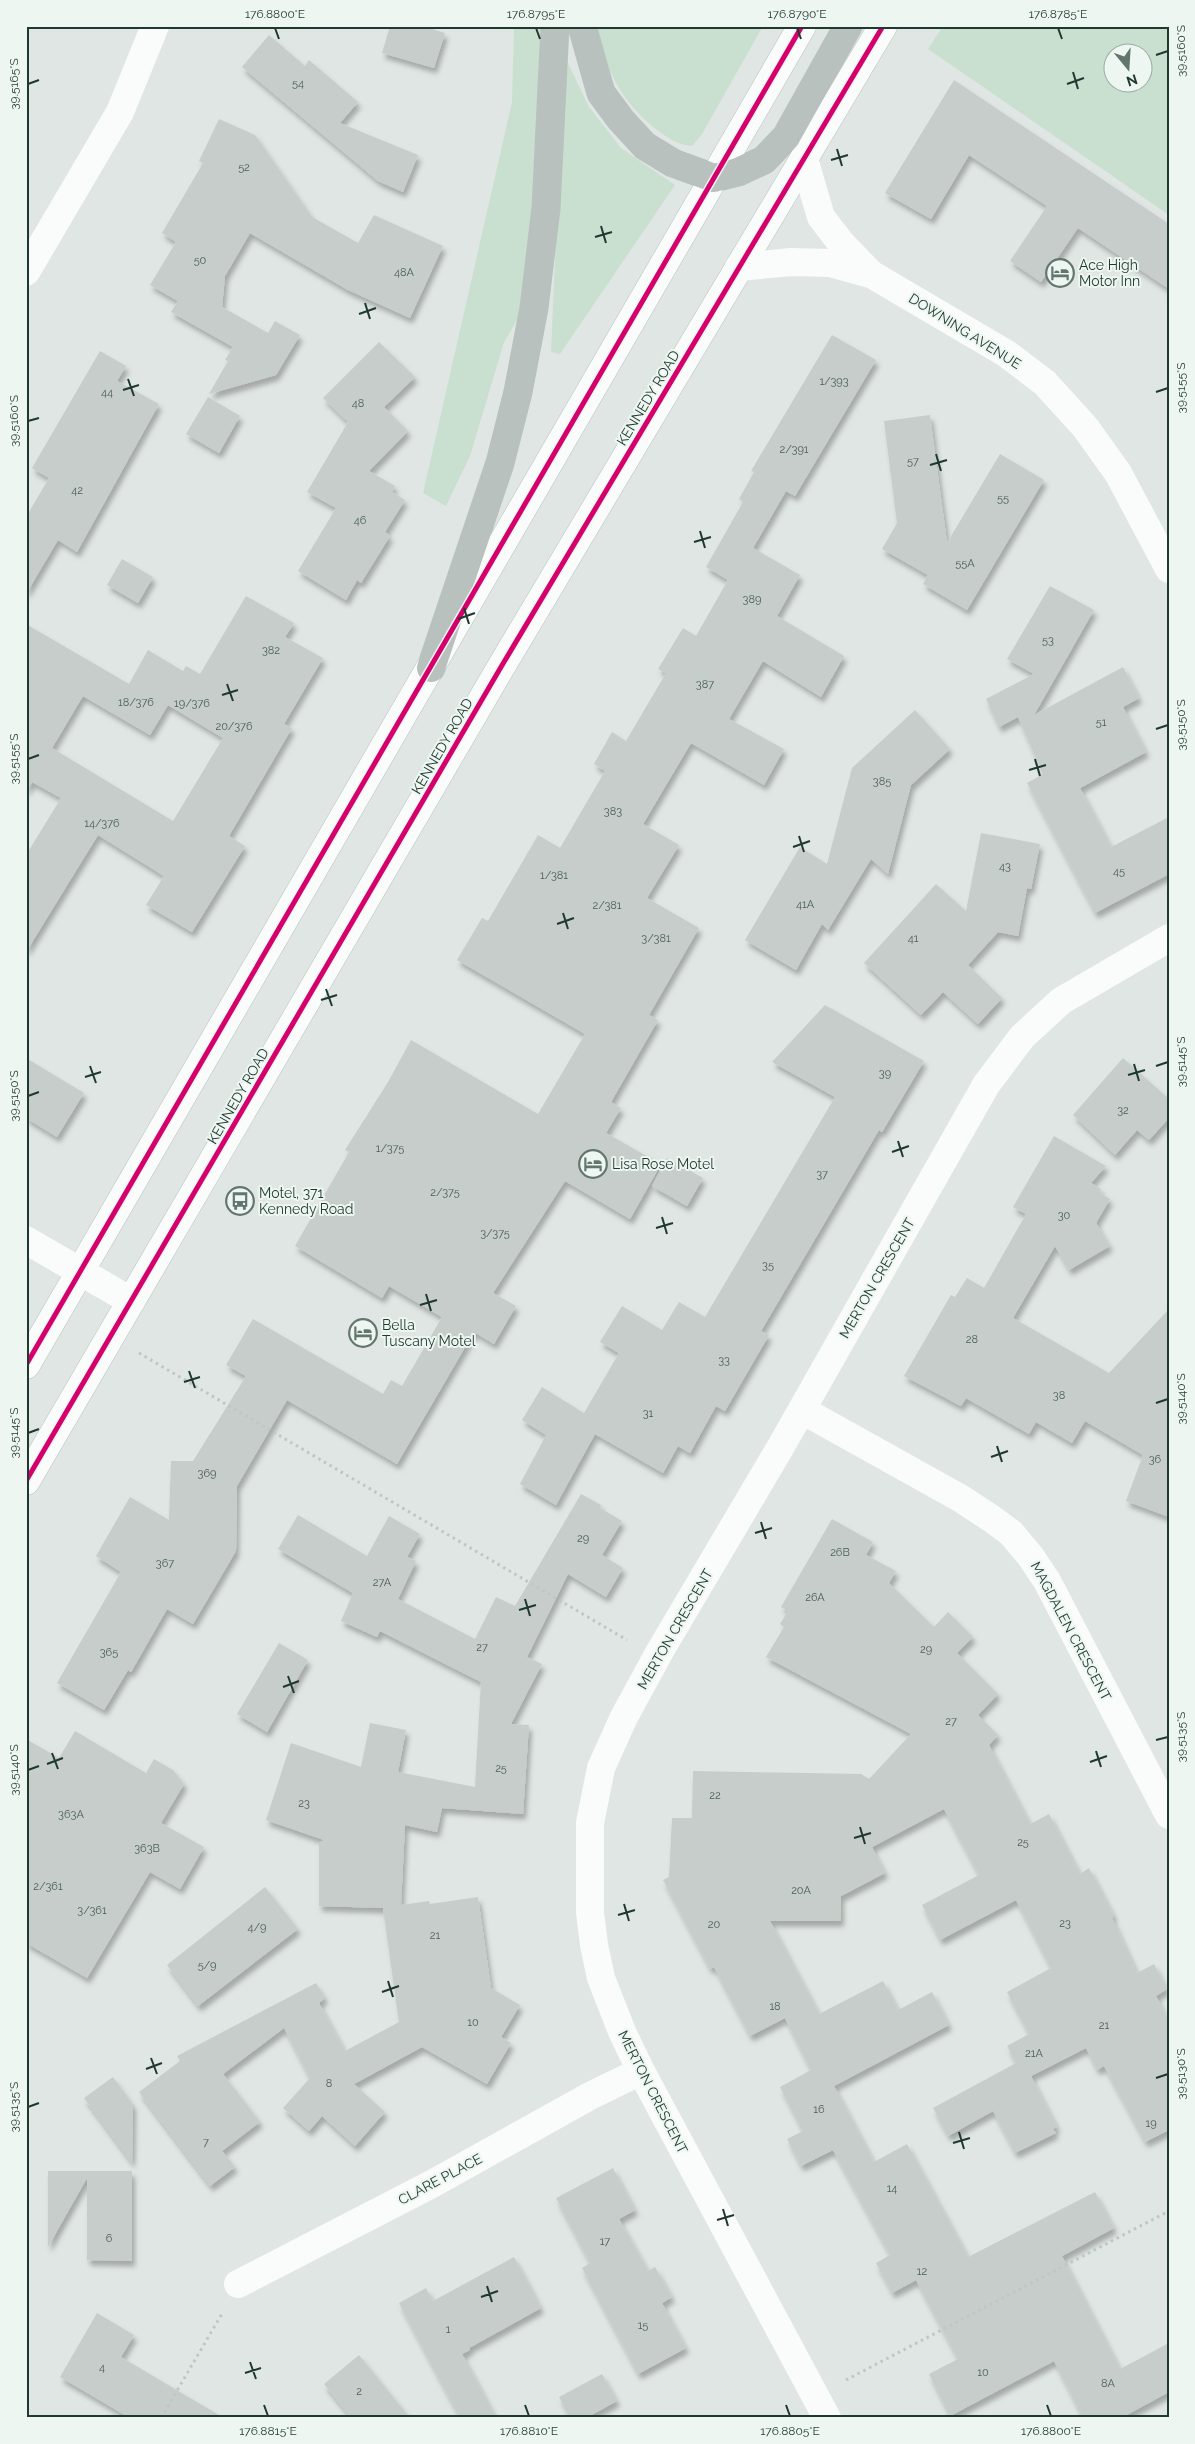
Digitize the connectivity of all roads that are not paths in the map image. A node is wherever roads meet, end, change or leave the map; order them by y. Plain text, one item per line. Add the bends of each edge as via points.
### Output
1 (154, 26) edge
2 (555, 26) edge
3 (582, 26) edge
4 (802, 26) edge
5 (848, 26) edge
6 (883, 26) edge
7 (804, 159) junction
8 (714, 178) junction
9 (739, 267) junction
10 (26, 272) edge
11 (871, 274) junction
12 (1169, 569) edge
13 (431, 668) junction
14 (1169, 938) edge
15 (26, 1240) edge
16 (80, 1272) junction
17 (132, 1300) junction
18 (26, 1365) edge
19 (802, 1410) junction
20 (26, 1481) edge
21 (1169, 1815) edge
22 (641, 2072) junction
23 (238, 2284) road end
24 (827, 2418) edge

1 - 10 street via 120,112
2 - 13 highway via 546,208 534,308 518,392 500,463
3 - 8 highway via 601,94 621,120 645,146 673,163
4 - 8 street
5 - 8 highway via 786,137 764,160
6 - 7 street, KENNEDY ROAD
7 - 9 street, KENNEDY ROAD
7 - 11 street, DOWNING AVENUE via 821,217
8 - 13 street
9 - 11 street, DOWNING AVENUE via 791,262 830,263
9 - 17 street, KENNEDY ROAD via 501,667
11 - 12 street, DOWNING AVENUE via 1007,354 1045,383 1085,427 1118,473
13 - 16 street
14 - 19 street, MERTON CRESCENT via 1061,1001 1022,1038 986,1085
15 - 16 street
16 - 17 street
16 - 18 street
17 - 20 street, KENNEDY ROAD
19 - 21 street, MAGDALEN CRESCENT via 960,1498 1011,1533 1047,1581
19 - 22 street, MERTON CRESCENT via 660,1651 624,1717 602,1768 590,1823 590,1912 594,1945 601,1978
22 - 23 street, CLARE PLACE via 590,2096 430,2185
22 - 24 street, MERTON CRESCENT

